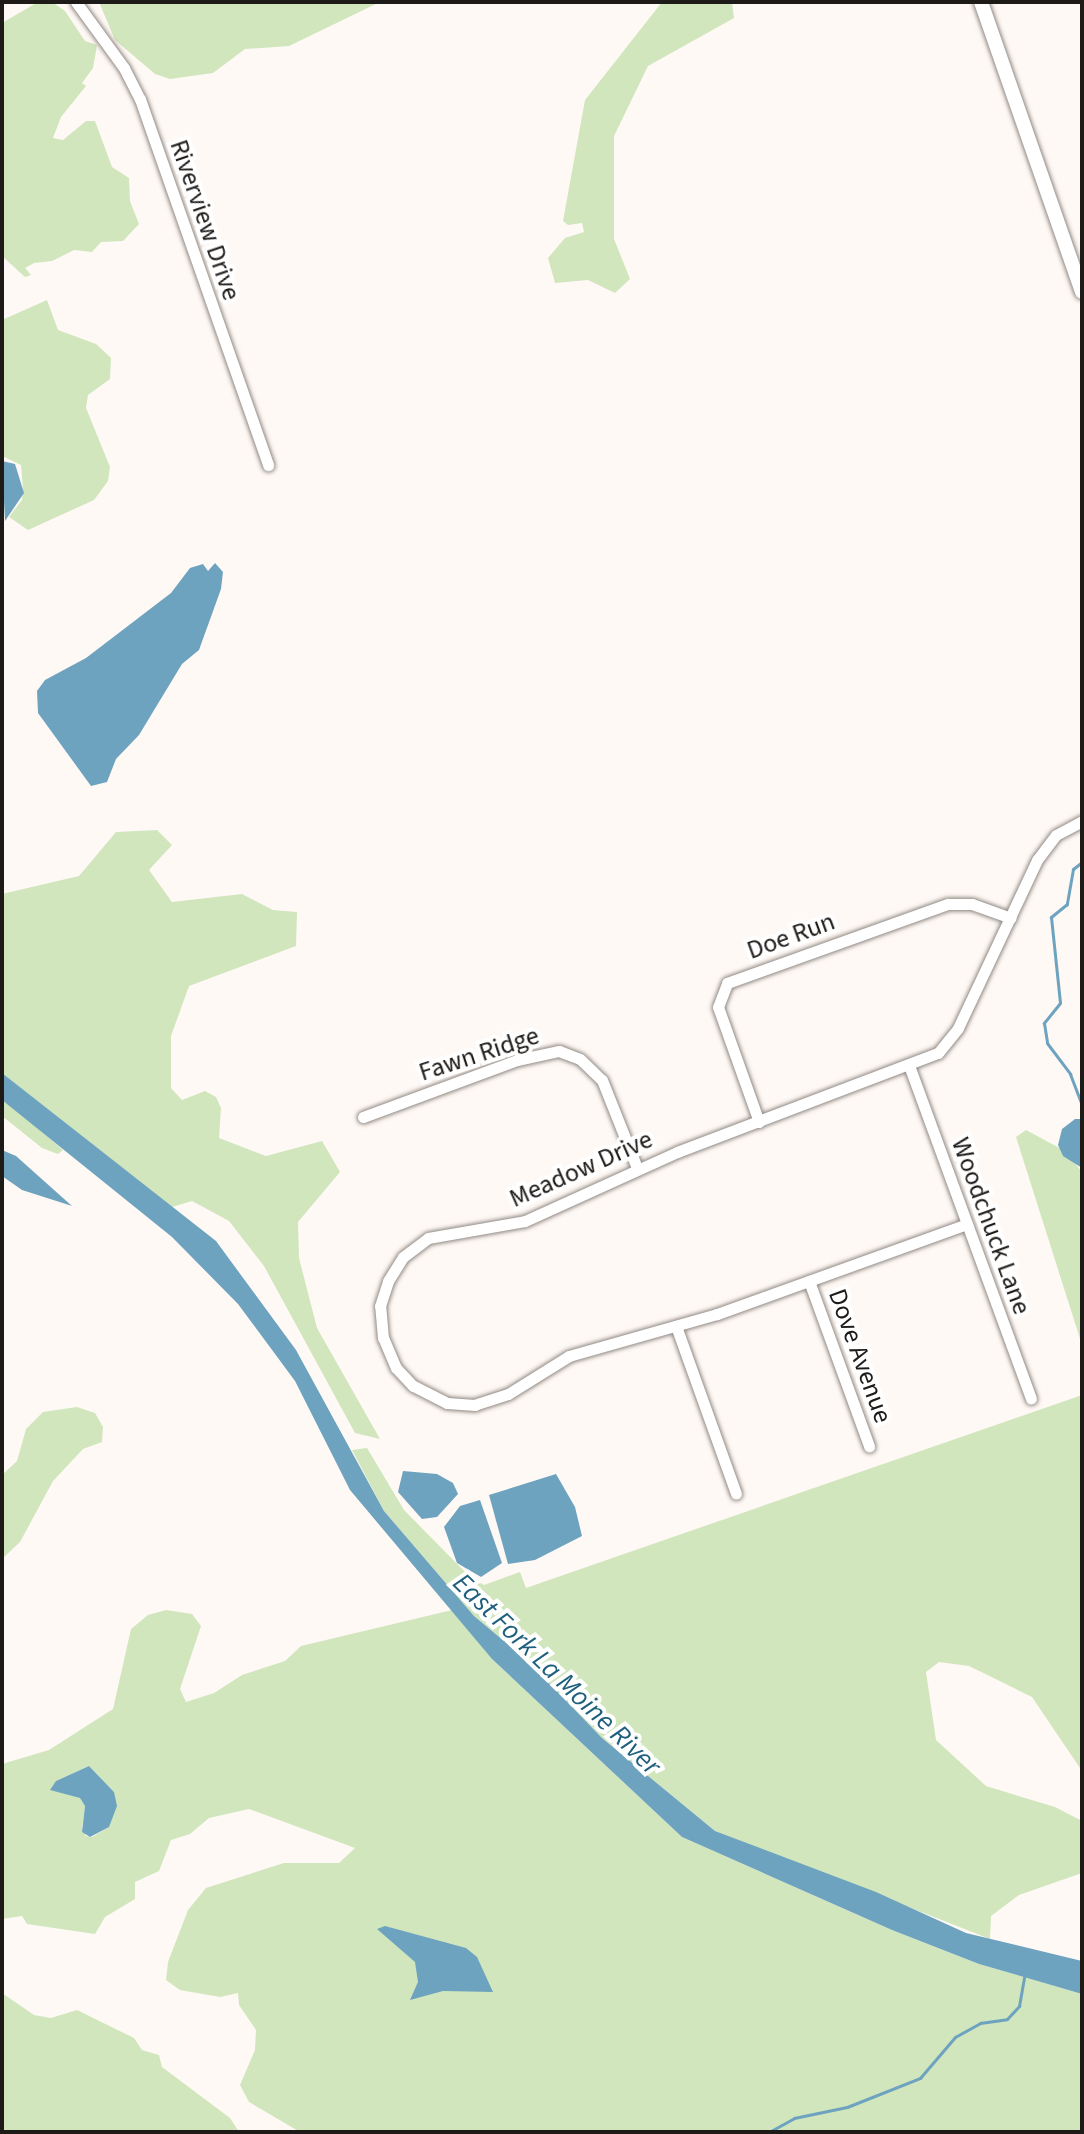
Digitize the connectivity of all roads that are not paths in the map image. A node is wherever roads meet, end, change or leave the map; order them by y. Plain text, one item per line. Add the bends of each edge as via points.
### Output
1 (76, 2) edge
2 (981, 2) edge
3 (1082, 292) edge
4 (268, 465) dead end
5 (1082, 821) edge
6 (1011, 918) junction
7 (910, 1068) junction
8 (363, 1117) dead end
9 (759, 1122) junction
10 (637, 1168) junction
11 (967, 1224) junction
12 (809, 1281) junction
13 (676, 1326) junction
14 (1031, 1399) dead end
15 (869, 1446) dead end
16 (736, 1494) dead end

1 - 4 street, Riverview Drive via 140,99
2 - 3 street
5 - 6 street, Meadow Drive via 1051,840
6 - 7 street, Meadow Drive via 953,1035 938,1053
6 - 9 street, Doe Run via 972,904 948,904 727,983 718,1007
7 - 9 street, Meadow Drive
7 - 11 street, Woodchuck Lane
8 - 10 street, Fawn Ridge via 517,1060 559,1051 580,1059 602,1080
9 - 10 street, Meadow Drive
10 - 13 street, Meadow Drive via 525,1221 442,1232 419,1244 388,1281 380,1306 383,1338 396,1368 413,1386 433,1398 468,1405 508,1394 569,1356
11 - 12 street, Meadow Drive
11 - 14 street, Woodchuck Lane
12 - 13 street, Meadow Drive
12 - 15 street, Dove Avenue
13 - 16 street

